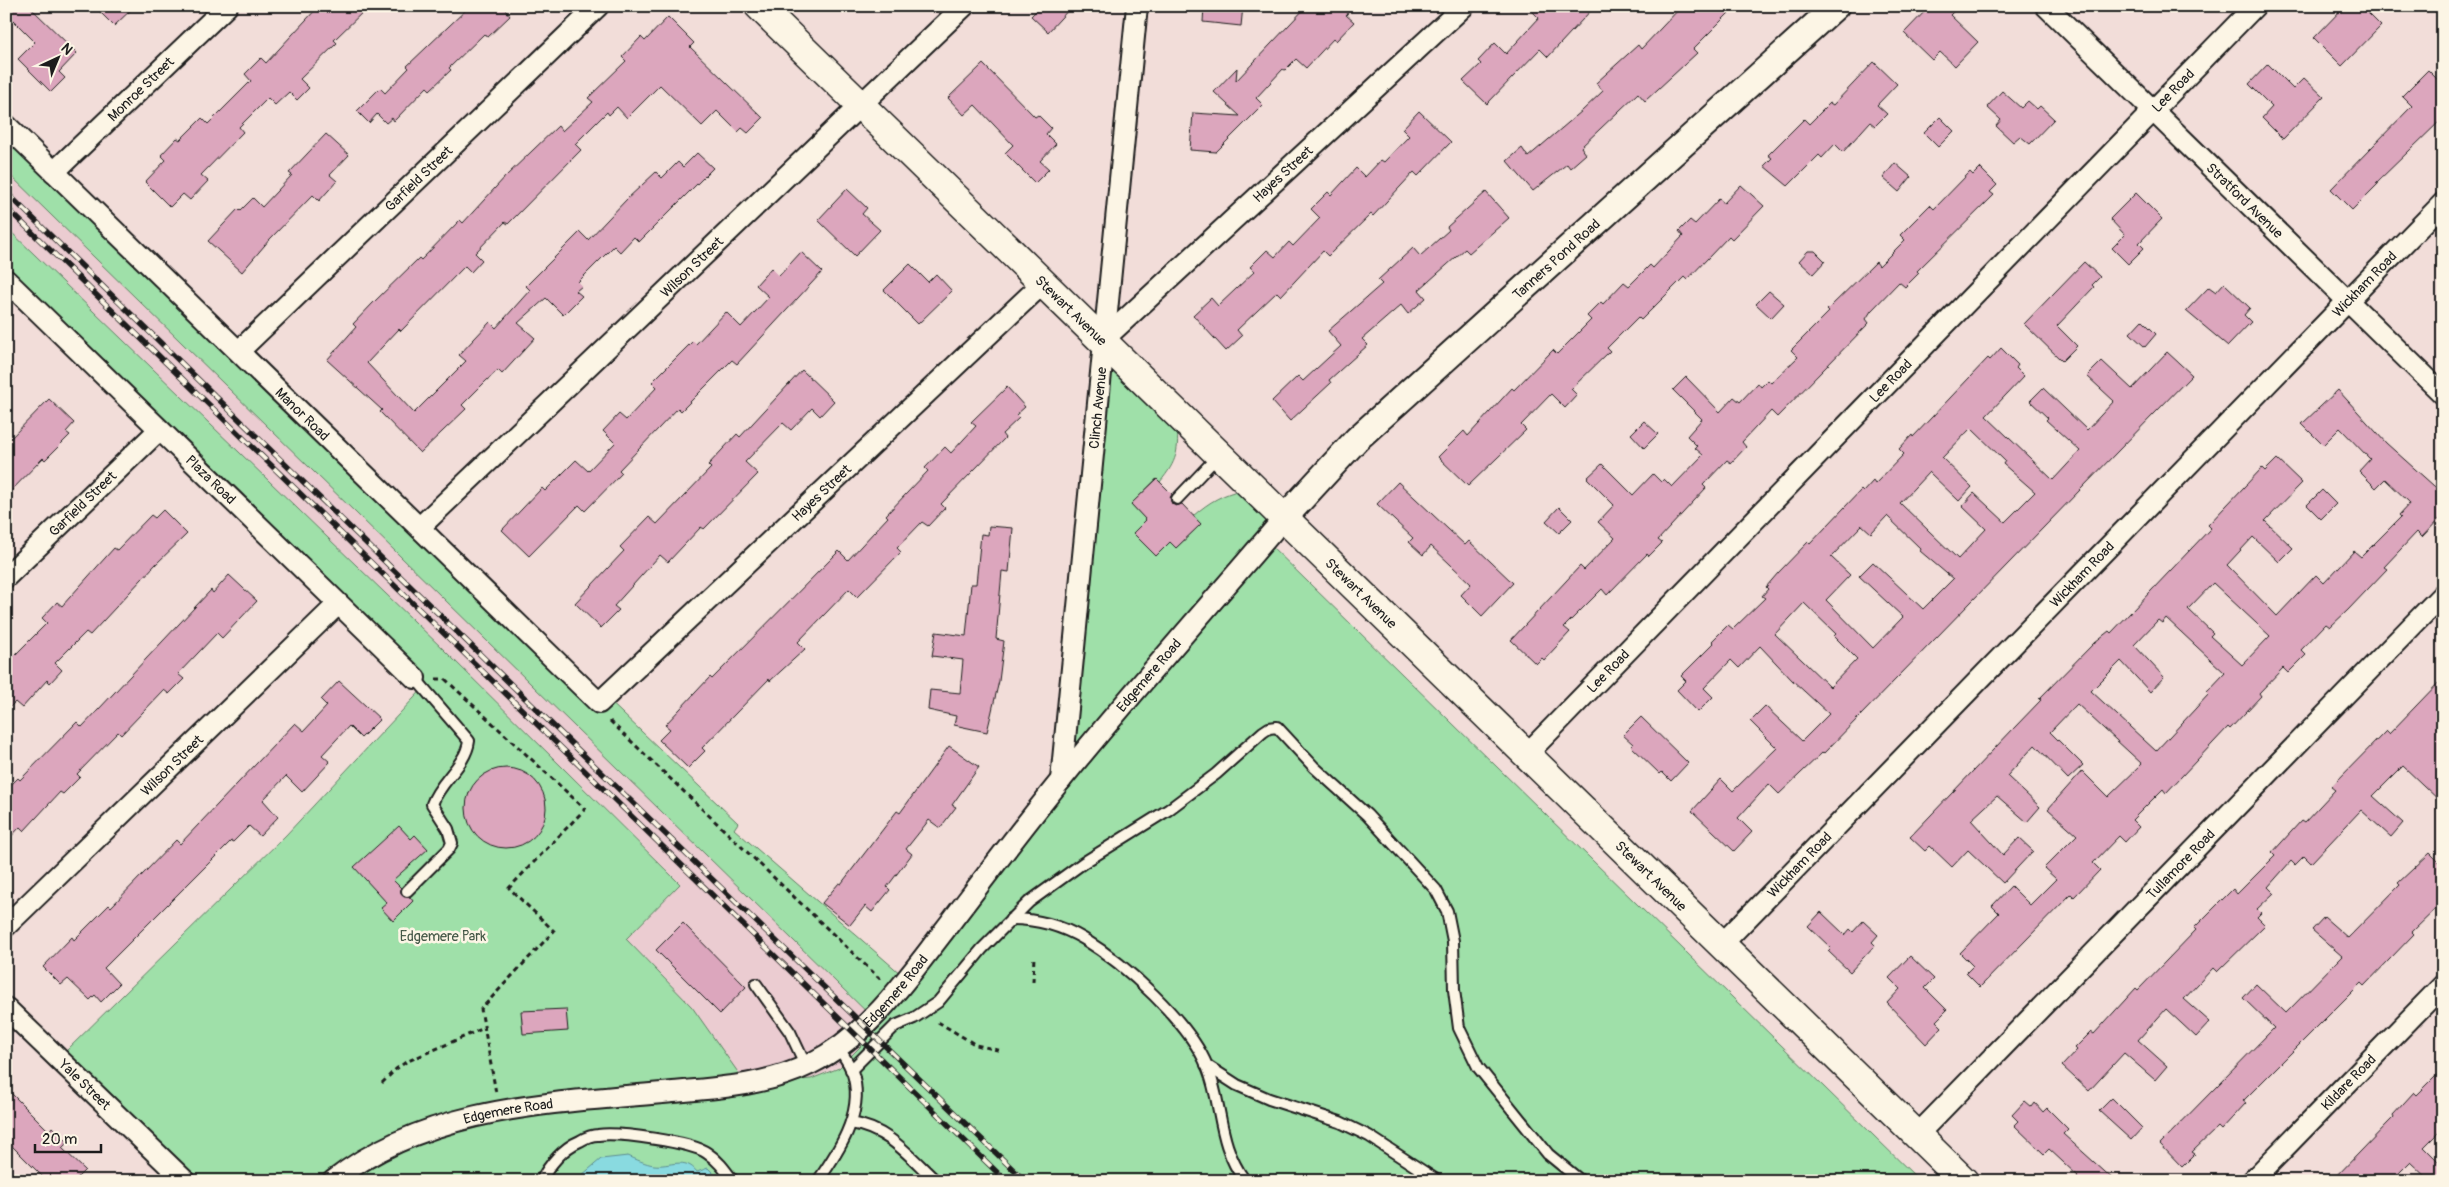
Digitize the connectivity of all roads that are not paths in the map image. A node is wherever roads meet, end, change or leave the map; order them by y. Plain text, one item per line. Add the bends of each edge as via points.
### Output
1 (227, 6) edge
2 (598, 6) edge
3 (759, 6) edge
4 (964, 6) edge
5 (1136, 6) edge
6 (1464, 6) edge
7 (1836, 6) edge
8 (2046, 6) edge
9 (2255, 6) edge
10 (859, 105) junction
11 (2153, 111) junction
12 (6, 125) edge
13 (54, 172) junction
14 (2443, 204) edge
15 (6, 280) edge
16 (1043, 283) junction
17 (2348, 301) junction
18 (1102, 341) junction
19 (238, 351) junction
20 (2443, 394) edge
21 (159, 430) junction
22 (1220, 455) junction
23 (1177, 499) dead end
24 (1284, 518) junction
25 (420, 527) junction
26 (6, 576) edge
27 (2443, 594) edge
28 (338, 604) junction
29 (415, 678) joint
30 (599, 704) joint
31 (1527, 754) junction
32 (1061, 780) junction
33 (407, 891) dead end
34 (1011, 919) junction
35 (6, 926) edge
36 (1722, 944) junction
37 (756, 984) dead end
38 (2443, 985) edge
39 (6, 1008) edge
40 (838, 1048) junction
41 (1206, 1065) junction
42 (806, 1066) junction
43 (851, 1070) junction
44 (851, 1123) junction
45 (1917, 1134) junction
46 (185, 1181) edge
47 (333, 1181) edge
48 (540, 1181) edge
49 (733, 1181) edge
50 (818, 1181) edge
51 (936, 1181) edge
52 (1245, 1181) edge
53 (1438, 1181) edge
54 (1581, 1181) edge
55 (1964, 1181) edge
56 (2252, 1181) edge

1 - 13 street, Monroe Street
2 - 19 street, Garfield Street
3 - 10 main road, Stewart Avenue
4 - 10 street, Wilson Street
5 - 18 street, Clinch Avenue
6 - 18 street, Hayes Street
7 - 24 street, Tanners Pond Road via 1356,439
8 - 11 street, Stratford Avenue
9 - 11 street, Lee Road
10 - 16 main road, Stewart Avenue
10 - 25 street, Wilson Street
11 - 17 street, Stratford Avenue
11 - 31 street, Lee Road
12 - 13 street, Manor Road
13 - 19 street, Manor Road
14 - 17 street, Wickham Road
15 - 21 street, Plaza Road
16 - 18 main road, Stewart Avenue
16 - 30 street, Hayes Street
17 - 20 street, Stratford Avenue
17 - 36 street, Wickham Road
18 - 22 main road, Stewart Avenue
18 - 32 street, Clinch Avenue
19 - 25 street, Manor Road
21 - 26 street, Garfield Street
21 - 28 street, Plaza Road
22 - 23 lane
22 - 24 main road, Stewart Avenue
24 - 31 main road, Stewart Avenue
24 - 32 street, Edgemere Road
25 - 30 street, Manor Road
27 - 45 street, Tullamore Road
28 - 29 street, Plaza Road
28 - 35 street, Wilson Street
29 - 33 lane via 469,741 468,751 432,804 448,829 452,842 449,849
31 - 36 main road, Stewart Avenue
32 - 40 street, Edgemere Road via 895,993 871,1021
34 - 41 lane via 1052,924 1083,938 1110,957 1168,1010 1198,1048
34 - 43 lane via 938,1002 894,1026
34 - 54 lane via 1056,881 1168,810 1216,774 1263,732 1277,727 1314,767 1374,822 1436,890 1447,911 1453,941 1459,1028 1484,1074 1548,1154
36 - 45 main road, Stewart Avenue
37 - 42 lane via 790,1032
38 - 56 street, Kildare Road
39 - 46 street, Yale Street
40 - 42 street, Edgemere Road
40 - 43 lane
41 - 52 lane via 1224,1141
41 - 53 lane via 1269,1099 1340,1122 1369,1136
42 - 47 street, Edgemere Road via 722,1088 499,1110 423,1131 378,1152
43 - 44 lane via 855,1079
44 - 50 lane
44 - 51 lane via 876,1128
45 - 55 main road, Stewart Avenue
48 - 49 lane via 548,1168 578,1141 598,1135 689,1145 706,1152

